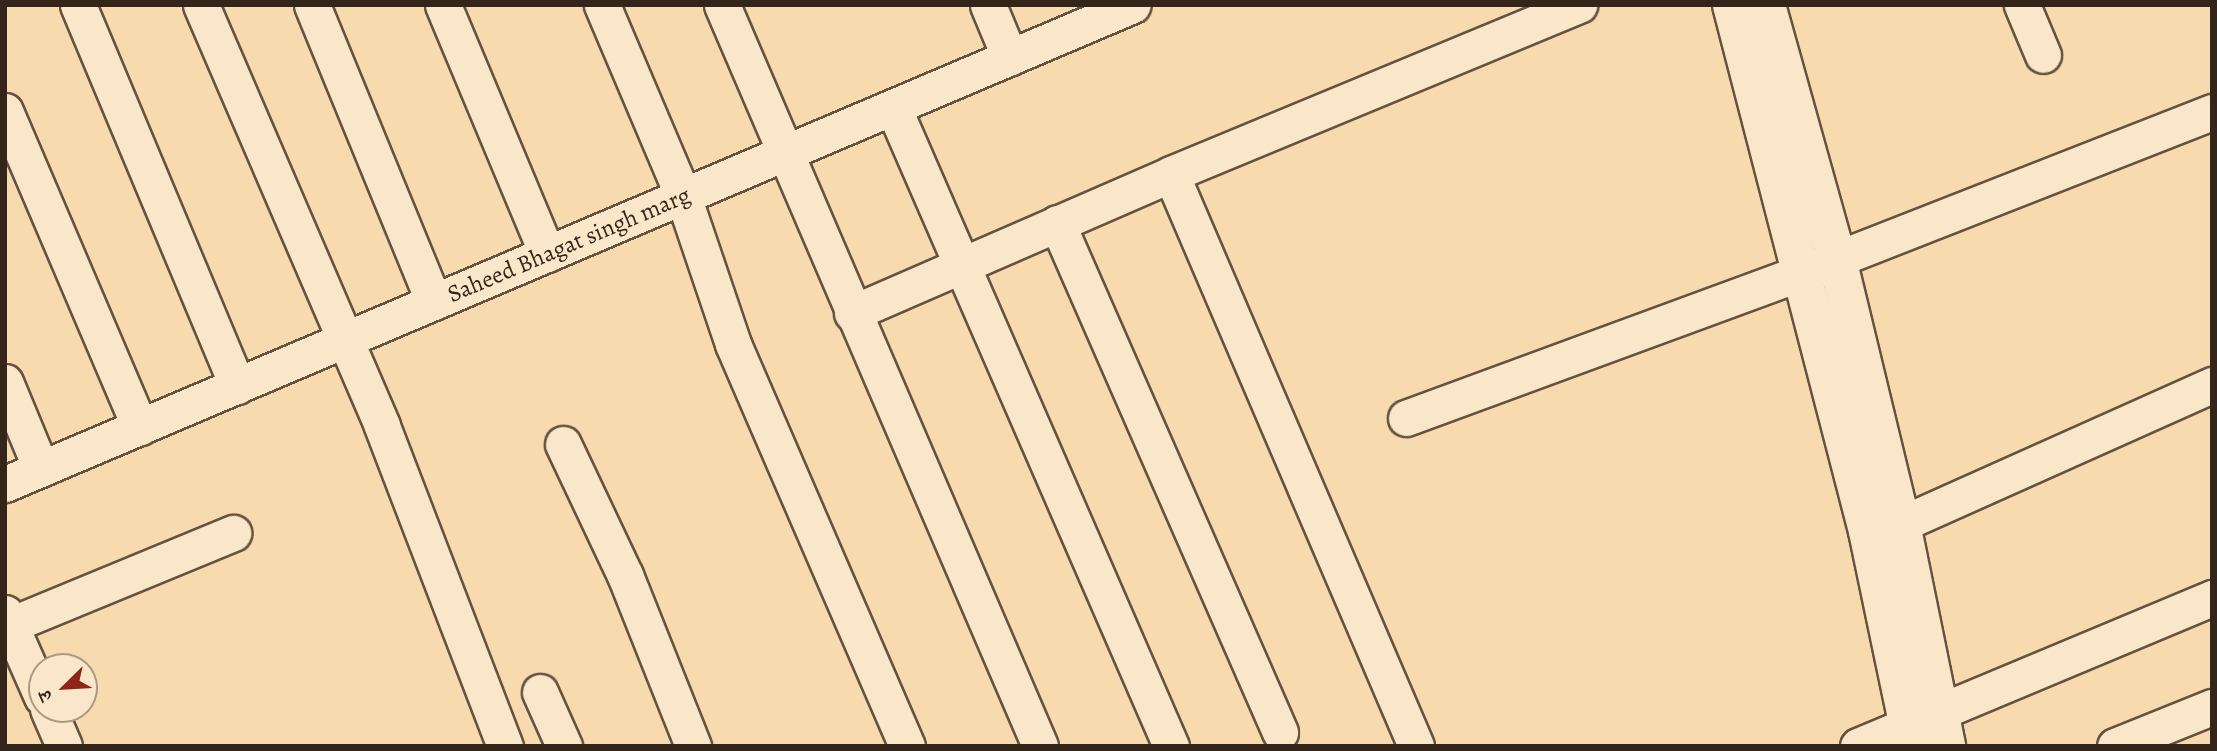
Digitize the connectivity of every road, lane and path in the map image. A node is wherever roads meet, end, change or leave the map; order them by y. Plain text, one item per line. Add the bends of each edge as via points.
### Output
1 (78, 5) edge
2 (201, 5) edge
3 (312, 5) edge
4 (443, 5) edge
5 (602, 5) edge
6 (722, 5) edge
7 (988, 5) edge
8 (1579, 5) edge
9 (1732, 5) edge
10 (1766, 5) edge
11 (2022, 5) edge
12 (1129, 6) edge
13 (2043, 55) dead end
14 (1010, 58) junction
15 (892, 107) junction
16 (5, 111) edge
17 (2212, 113) edge
18 (783, 154) junction
19 (1171, 174) junction
20 (683, 196) junction
21 (1057, 223) junction
22 (547, 254) junction
23 (1837, 259) junction
24 (961, 265) junction
25 (1801, 270) junction
26 (434, 302) junction
27 (852, 313) junction
28 (342, 341) junction
29 (5, 382) edge
30 (2212, 385) edge
31 (237, 386) junction
32 (1406, 418) dead end
33 (140, 427) junction
34 (563, 444) dead end
35 (41, 469) junction
36 (5, 484) edge
37 (1901, 524) junction
38 (233, 533) dead end
39 (2212, 598) edge
40 (7, 622) edge
41 (28, 666) edge
42 (540, 692) dead end
43 (2212, 707) edge
44 (54, 723) edge
45 (1925, 731) edge
46 (1280, 732) dead end
47 (2180, 733) edge
48 (63, 745) edge
49 (505, 746) edge
50 (564, 746) edge
51 (693, 746) edge
52 (907, 746) edge
53 (1040, 746) edge
54 (1171, 746) edge
55 (1416, 746) edge
56 (1858, 746) edge
57 (2115, 746) edge

1 - 31 street
2 - 28 street
3 - 26 street
4 - 22 street
5 - 20 street
6 - 18 street
7 - 14 street
8 - 19 street
9 - 25 main road
10 - 23 main road
11 - 13 street
12 - 14 street, Saheed Bhagat singh marg
14 - 15 street, Saheed Bhagat singh marg
15 - 18 street, Saheed Bhagat singh marg
15 - 24 street
16 - 33 street
17 - 23 street
18 - 20 street, Saheed Bhagat singh marg
18 - 27 street
19 - 21 street
19 - 55 street
20 - 22 street, Saheed Bhagat singh marg
20 - 52 street via 733,344
21 - 24 street
21 - 46 street
22 - 26 street, Saheed Bhagat singh marg
23 - 25 street
23 - 37 main road
24 - 27 street
24 - 54 street
25 - 32 street
25 - 45 main road
26 - 28 street, Saheed Bhagat singh marg
27 - 53 street
28 - 31 street, Saheed Bhagat singh marg
28 - 49 street via 382,426
29 - 35 street
30 - 37 street
31 - 33 street, Saheed Bhagat singh marg
33 - 35 street, Saheed Bhagat singh marg
34 - 51 street via 625,575
35 - 36 street, Saheed Bhagat singh marg
37 - 45 main road
38 - 40 street
39 - 45 street
40 - 41 street
42 - 50 street
43 - 47 street
44 - 48 street
45 - 56 street
47 - 57 street

